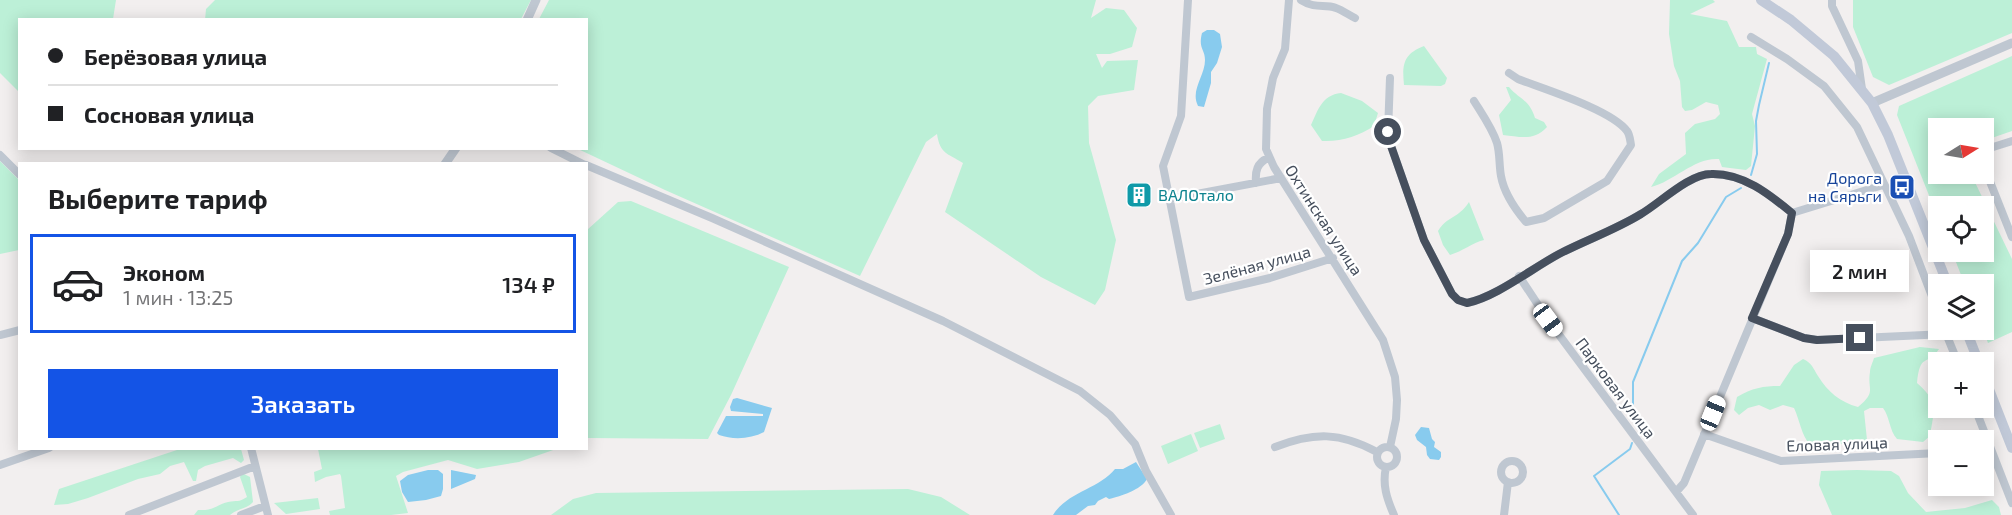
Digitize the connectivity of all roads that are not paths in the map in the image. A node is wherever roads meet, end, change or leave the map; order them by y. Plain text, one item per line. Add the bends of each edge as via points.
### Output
1 (536, 0) edge
2 (1188, 0) edge
3 (1288, 0) edge
4 (1301, 0) edge
5 (1761, 0) edge
6 (1832, 0) edge
7 (528, 18) edge
8 (1354, 18) dead end
9 (1751, 37) dead end
10 (2012, 43) edge
11 (1509, 73) dead end
12 (1390, 78) dead end
13 (1862, 90) junction
14 (1474, 101) dead end
15 (1872, 103) junction
16 (2012, 141) edge
17 (1994, 147) edge
18 (555, 150) edge
19 (0, 155) edge
20 (1269, 158) junction
21 (580, 162) edge
22 (588, 166) edge
23 (18, 173) edge
24 (1281, 178) junction
25 (1256, 183) junction
26 (1991, 184) edge
27 (1883, 185) junction
28 (1170, 200) junction
29 (1792, 213) junction
30 (2012, 237) edge
31 (1333, 258) junction
32 (1944, 274) edge
33 (1519, 276) junction
34 (1928, 286) edge
35 (1752, 318) junction
36 (18, 330) edge
37 (1928, 333) edge
38 (0, 335) edge
39 (1994, 402) edge
40 (1704, 434) junction
41 (1275, 447) dead end
42 (1390, 447) junction
43 (2012, 448) edge
44 (43, 450) edge
45 (251, 450) edge
46 (1377, 452) junction
47 (1928, 454) edge
48 (0, 465) edge
49 (255, 466) junction
50 (1994, 466) edge
51 (1386, 467) junction
52 (1508, 482) dead end
53 (1676, 492) junction
54 (2012, 503) edge
55 (265, 506) junction
56 (129, 515) edge
57 (241, 515) edge
58 (268, 515) edge
59 (1171, 515) edge
60 (1394, 515) edge
61 (1504, 515) edge
62 (1694, 515) edge

1 - 7 street
2 - 28 street via 1181,116 1163,166
3 - 20 street, Охтинская улица via 1285,50 1273,78 1267,109
4 - 8 street via 1321,7 1334,6
5 - 13 main road via 1827,50
6 - 13 street via 1858,61
9 - 27 street via 1824,86 1857,127
10 - 15 street
11 - 14 street via 1601,112 1628,132 1631,145 1607,181 1544,218 1526,222 1504,187 1498,146
12 - 33 street via 1390,143 1424,240 1452,294 1467,303
13 - 15 main road
15 - 32 main road
16 - 17 street
18 - 21 street
19 - 23 street
20 - 24 street, Охтинская улица
20 - 25 street via 1258,165
22 - 59 street via 935,317 1080,391 1110,415 1135,444
24 - 25 street
24 - 31 street, Охтинская улица
25 - 28 street
26 - 30 street
27 - 29 street
27 - 34 street
28 - 31 street, Зелёная улица via 1189,297
29 - 33 street via 1766,191 1739,179 1710,174
29 - 35 street via 1788,234
31 - 42 street, Охтинская улица via 1383,340 1390,360 1397,400
33 - 53 street, Парковая улица
35 - 37 street via 1817,340
35 - 40 street
36 - 38 street
39 - 43 main road
40 - 47 street, Еловая улица via 1781,461
40 - 53 street via 1684,483
41 - 46 street via 1311,436 1330,436
42 - 46 street
42 - 51 street, Охтинская улица via 1395,451 1396,462
44 - 48 street
45 - 49 street
46 - 51 street via 1378,463
49 - 55 street
49 - 56 street
50 - 54 street
51 - 60 street, Охтинская улица via 1385,493
52 - 61 street
53 - 62 street, Парковая улица
55 - 57 street
55 - 58 street

